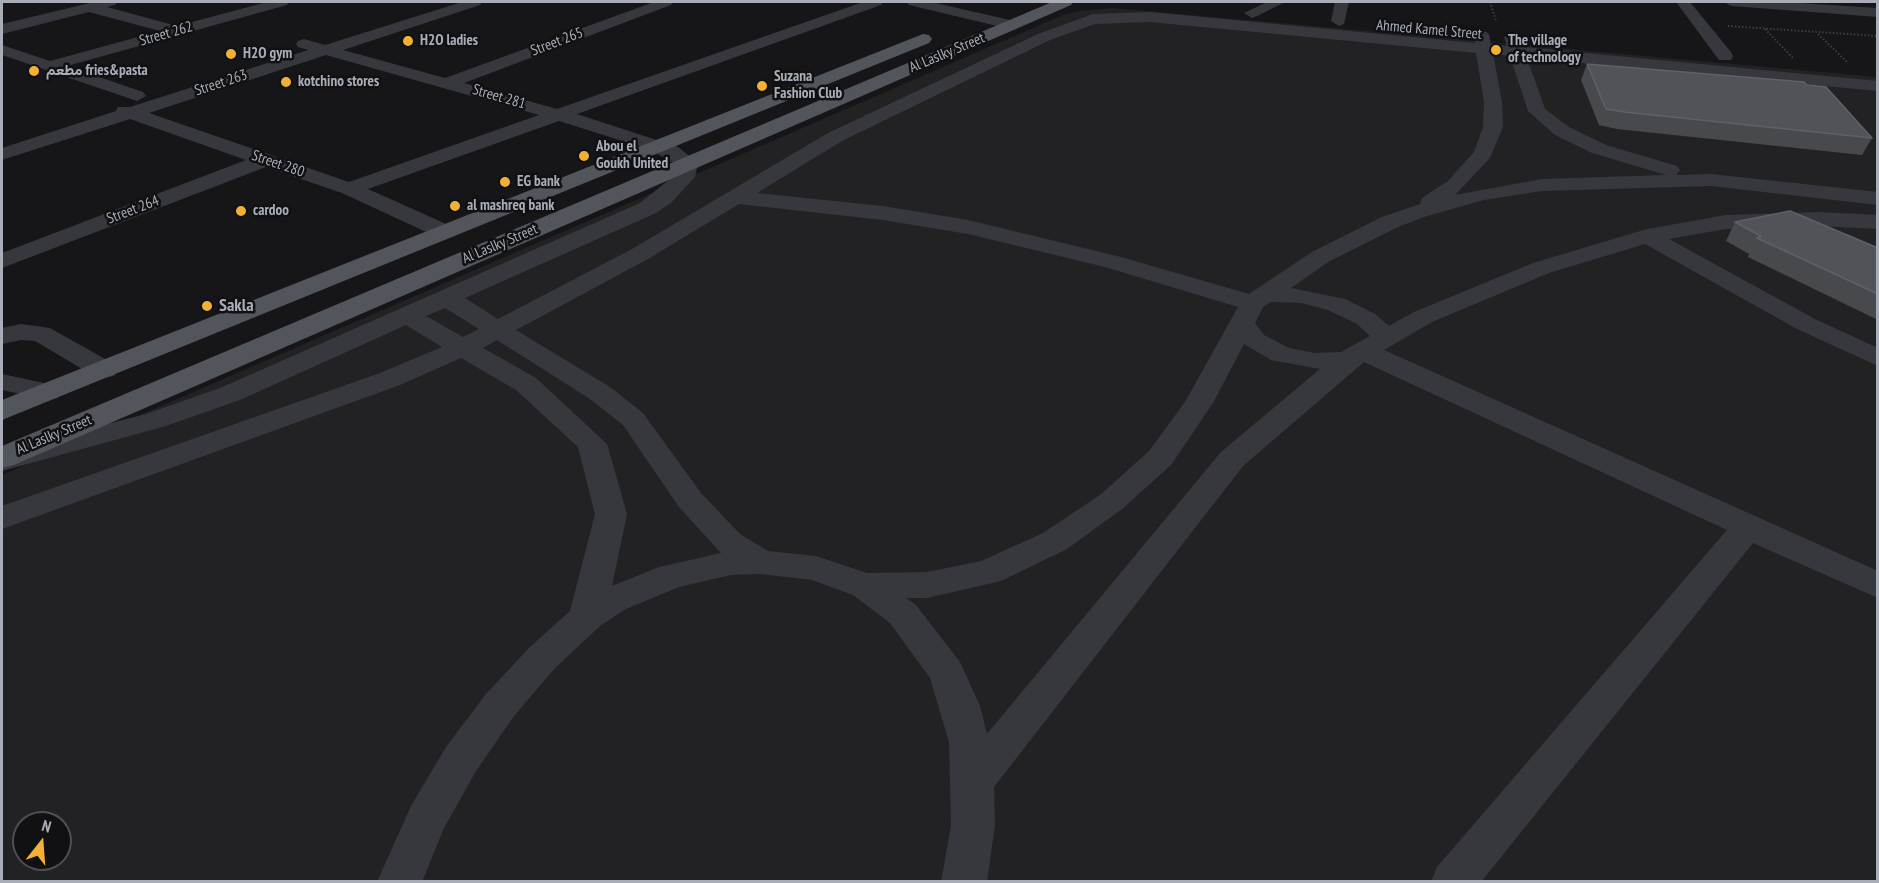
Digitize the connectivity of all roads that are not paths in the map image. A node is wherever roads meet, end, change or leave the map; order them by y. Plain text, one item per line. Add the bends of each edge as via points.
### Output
1 (110, 2) edge
2 (235, 2) edge
3 (282, 2) edge
4 (441, 2) edge
5 (475, 2) edge
6 (666, 2) edge
7 (876, 2) edge
8 (914, 2) edge
9 (1065, 2) edge
10 (1123, 2) edge
11 (1278, 2) edge
12 (1342, 2) edge
13 (1683, 2) edge
14 (1731, 2) edge
15 (1739, 2) edge
16 (88, 7) junction
17 (259, 8) junction
18 (1015, 13) edge
19 (1252, 13) junction
20 (982, 16) junction
21 (1339, 21) junction
22 (1874, 24) edge
23 (2, 29) edge
24 (177, 31) junction
25 (1483, 42) junction
26 (304, 44) junction
27 (1514, 44) junction
28 (2, 50) edge
29 (325, 50) junction
30 (1725, 56) junction
31 (49, 66) junction
32 (1856, 68) road end
33 (448, 83) junction
34 (1878, 86) edge
35 (133, 104) junction
36 (560, 115) junction
37 (2, 138) edge
38 (658, 146) junction
39 (2, 154) edge
40 (265, 160) junction
41 (688, 163) junction
42 (1711, 180) junction
43 (349, 189) junction
44 (735, 197) junction
45 (1878, 200) edge
46 (1419, 212) junction
47 (1782, 219) junction
48 (1878, 222) edge
49 (445, 232) junction
50 (1647, 236) junction
51 (1825, 239) edge
52 (2, 261) edge
53 (447, 298) junction
54 (1254, 307) junction
55 (406, 315) junction
56 (500, 330) junction
57 (2, 336) edge
58 (464, 347) junction
59 (1365, 349) junction
60 (1878, 358) edge
61 (104, 370) junction
62 (2, 382) edge
63 (48, 392) junction
64 (2, 411) edge
65 (2, 460) edge
66 (2, 518) edge
67 (1748, 527) junction
68 (761, 562) junction
69 (865, 586) junction
70 (1878, 586) edge
71 (587, 617) junction
72 (973, 782) junction
73 (399, 882) edge
74 (964, 882) edge
75 (1453, 882) edge

1 - 16 street
2 - 17 street
3 - 17 street, Street 262
4 - 26 street, Street 263
5 - 29 street, Street 263
6 - 33 street, Street 265
7 - 36 street
8 - 20 street
9 - 18 main road, Al Laslky Street
10 - 19 street, Ahmed Kamel Street
11 - 19 street
12 - 21 street
13 - 30 street
14 - 15 street
15 - 22 street via 1850,10
16 - 23 street
16 - 24 street
17 - 24 street, Street 262
18 - 20 main road, Al Laslky Street
18 - 41 main road, Al Laslky Street
19 - 21 street, Ahmed Kamel Street
20 - 38 main road, Al Laslky Street
21 - 25 street, Ahmed Kamel Street
24 - 31 street, Street 262
25 - 27 street
25 - 44 street via 1150,17 1093,19 1044,37 835,136
25 - 46 street via 1493,110 1493,127 1483,154 1455,185
26 - 29 street, Street 281
26 - 35 street, Street 263
27 - 30 street
27 - 34 street
27 - 42 street via 1537,111 1562,131 1644,164
28 - 31 street
29 - 33 street, Street 281
29 - 35 street, Street 263
30 - 32 street
31 - 35 street
33 - 36 street, Street 281
35 - 37 street, Street 280 via 108,105
35 - 39 street, Street 263
35 - 40 street, Street 280
36 - 38 street, Street 281
36 - 43 street
38 - 41 street, Street 281
38 - 49 main road, Al Laslky Street
40 - 43 street, Street 280
40 - 52 street, Street 264
41 - 53 street via 681,182 648,208
41 - 65 main road, Al Laslky Street
42 - 45 street
42 - 46 street via 1542,185
43 - 49 street, Street 280
44 - 54 street via 883,213 968,227 1113,262
44 - 56 street
46 - 54 street via 1389,222 1320,256
47 - 48 street
47 - 50 street via 1725,222
47 - 51 street
49 - 61 main road, Al Laslky Street
50 - 59 street via 1541,268 1423,317
50 - 60 street via 1806,324
53 - 55 street
53 - 56 street
54 - 59 street via 1301,296 1336,304 1366,319
54 - 59 street via 1255,341 1281,354 1315,361
54 - 69 street via 1199,403 1160,458 1111,502 1054,540 989,573 927,585
55 - 58 street
55 - 65 street via 230,394 156,420
56 - 58 street
56 - 68 street via 600,393 633,419 690,500 728,542
57 - 61 street via 40,334
58 - 66 street via 390,379
58 - 71 street via 526,384 592,444 611,514
59 - 67 street
59 - 72 street via 1232,459
61 - 63 main road, Al Laslky Street
62 - 63 street
63 - 64 main road, Al Laslky Street
67 - 70 street
67 - 75 street
68 - 69 street via 816,568
68 - 71 street via 721,565 671,576 613,600
69 - 72 street via 903,614 947,672 969,742
71 - 73 street via 542,658 461,759 426,820
72 - 74 street via 973,825

